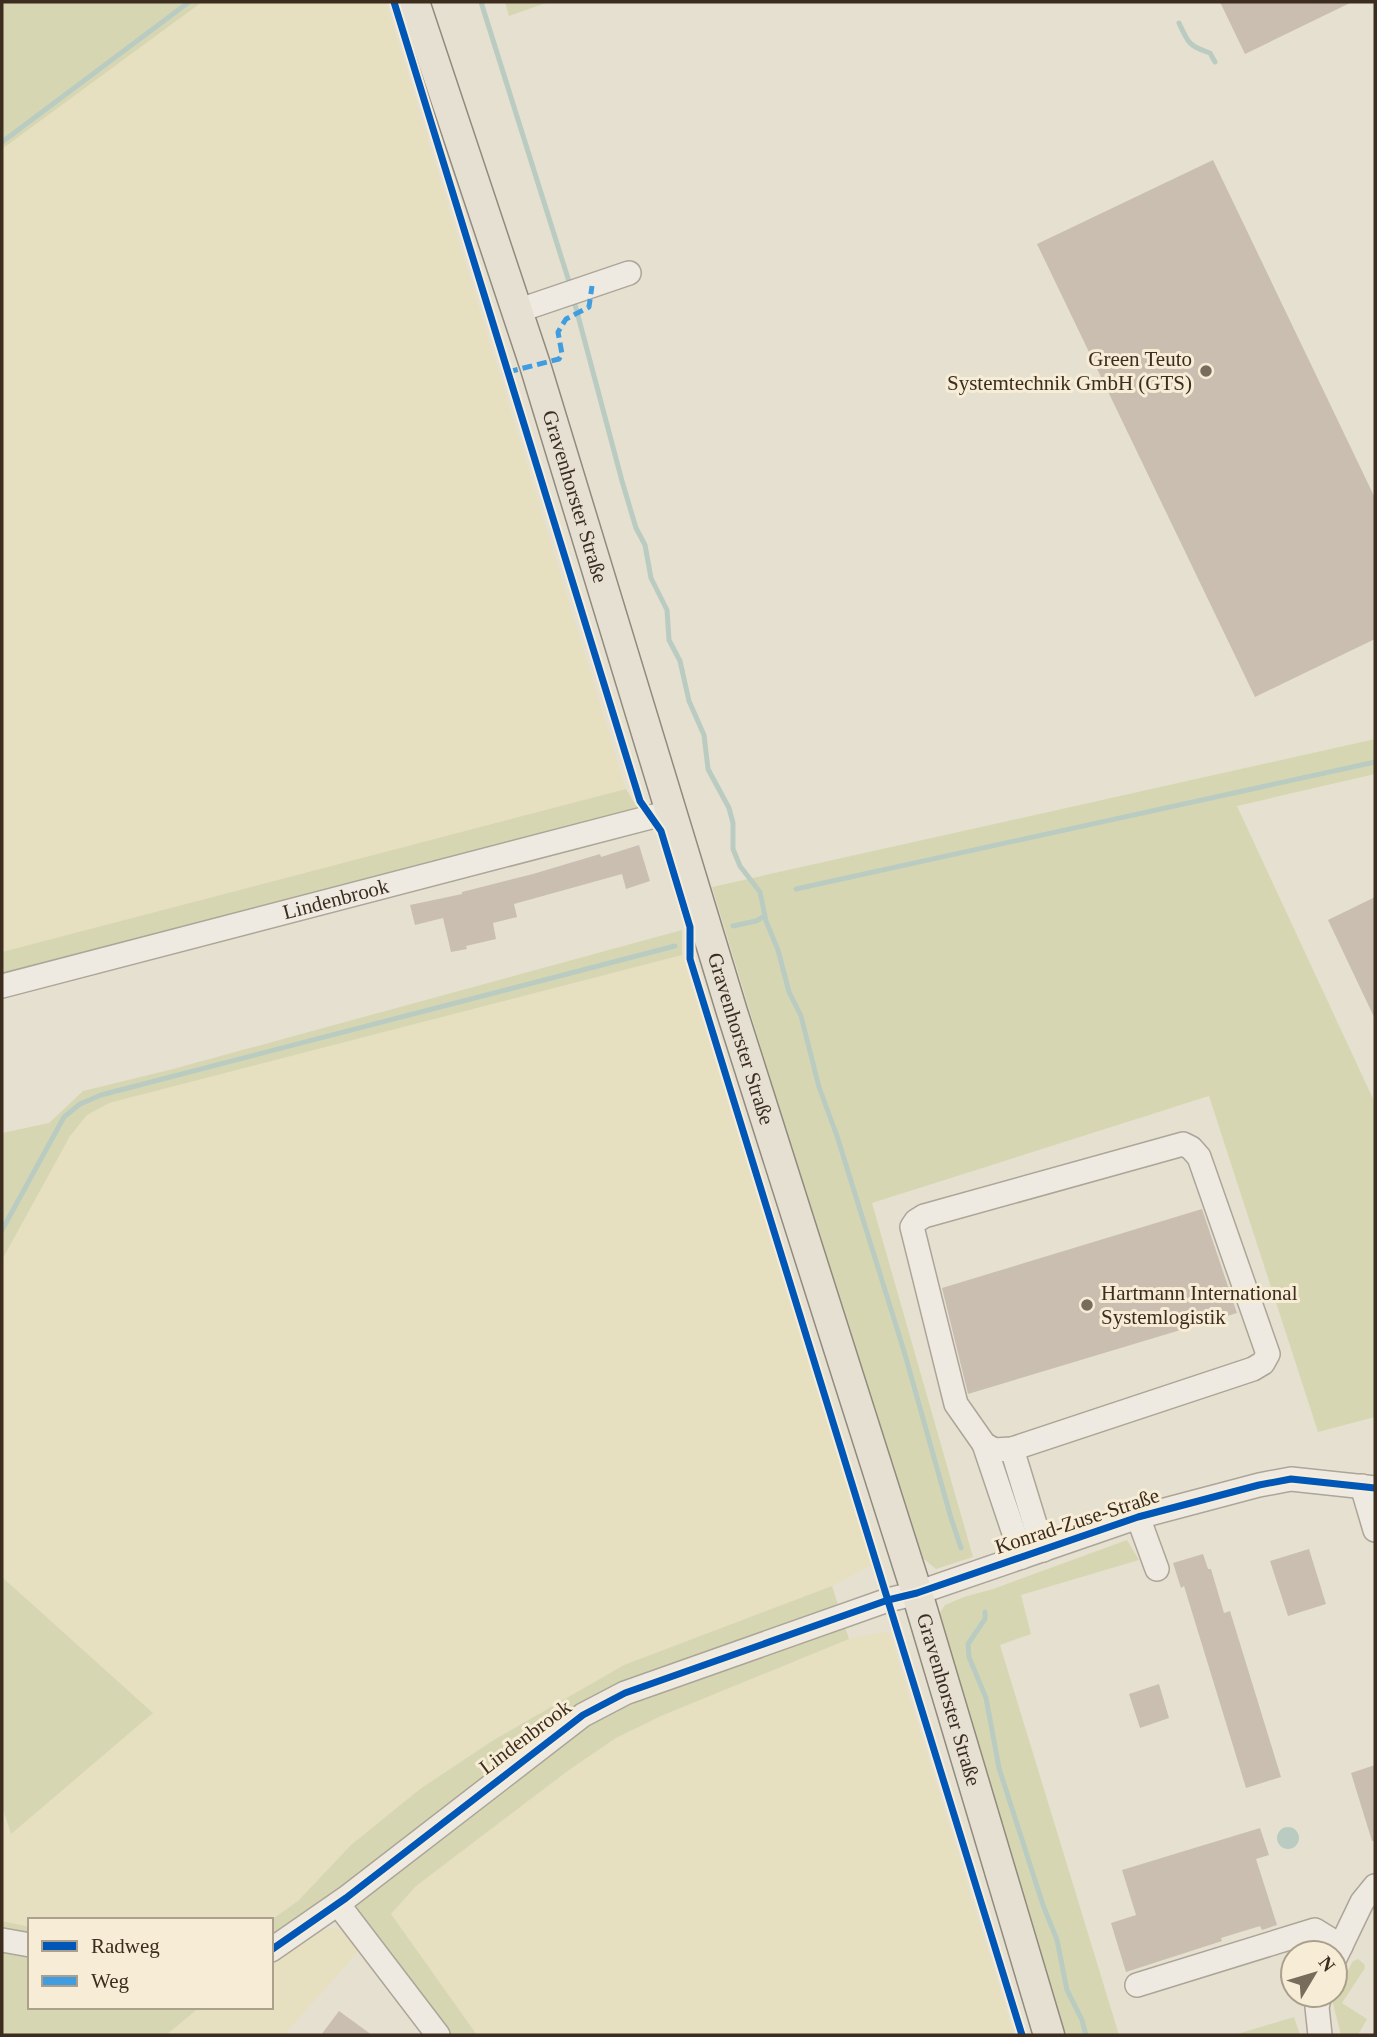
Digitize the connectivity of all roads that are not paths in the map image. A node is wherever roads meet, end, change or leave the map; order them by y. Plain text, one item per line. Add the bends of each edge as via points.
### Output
1 (414, 2) edge
2 (629, 273) dead end
3 (517, 311) junction
4 (670, 812) junction
5 (2, 986) edge
6 (984, 1444) junction
7 (1012, 1449) junction
8 (1368, 1487) edge
9 (1138, 1517) junction
10 (1375, 1530) edge
11 (1032, 1553) junction
12 (1157, 1569) dead end
13 (917, 1593) junction
14 (1375, 1886) edge
15 (338, 1904) junction
16 (1286, 1939) edge
17 (1324, 1939) edge
18 (1344, 1939) edge
19 (2, 1940) edge
20 (1279, 1941) edge
21 (28, 1945) edge
22 (273, 1949) edge
23 (1138, 1985) dead end
24 (1317, 2009) edge
25 (438, 2035) edge
26 (1049, 2035) edge
27 (1320, 2035) edge

1 - 3 main road, Gravenhorster Straße
2 - 3 street
3 - 4 main road, Gravenhorster Straße
4 - 5 street, Lindenbrook
4 - 13 main road, Gravenhorster Straße
6 - 7 street via 994,1450
6 - 7 street via 956,1404 912,1227 916,1221 1183,1144 1191,1148 1199,1157 1268,1354 1263,1363
6 - 11 street
7 - 11 street
8 - 9 street, Konrad-Zuse-Straße via 1291,1479
8 - 10 street
9 - 11 street, Konrad-Zuse-Straße
9 - 12 street
11 - 13 street, Konrad-Zuse-Straße
13 - 15 street, Lindenbrook via 625,1693 583,1715
13 - 26 main road, Gravenhorster Straße
14 - 18 street
15 - 22 street, Lindenbrook
15 - 25 street
16 - 17 street via 1315,1930
19 - 21 street
20 - 23 street
24 - 27 street

